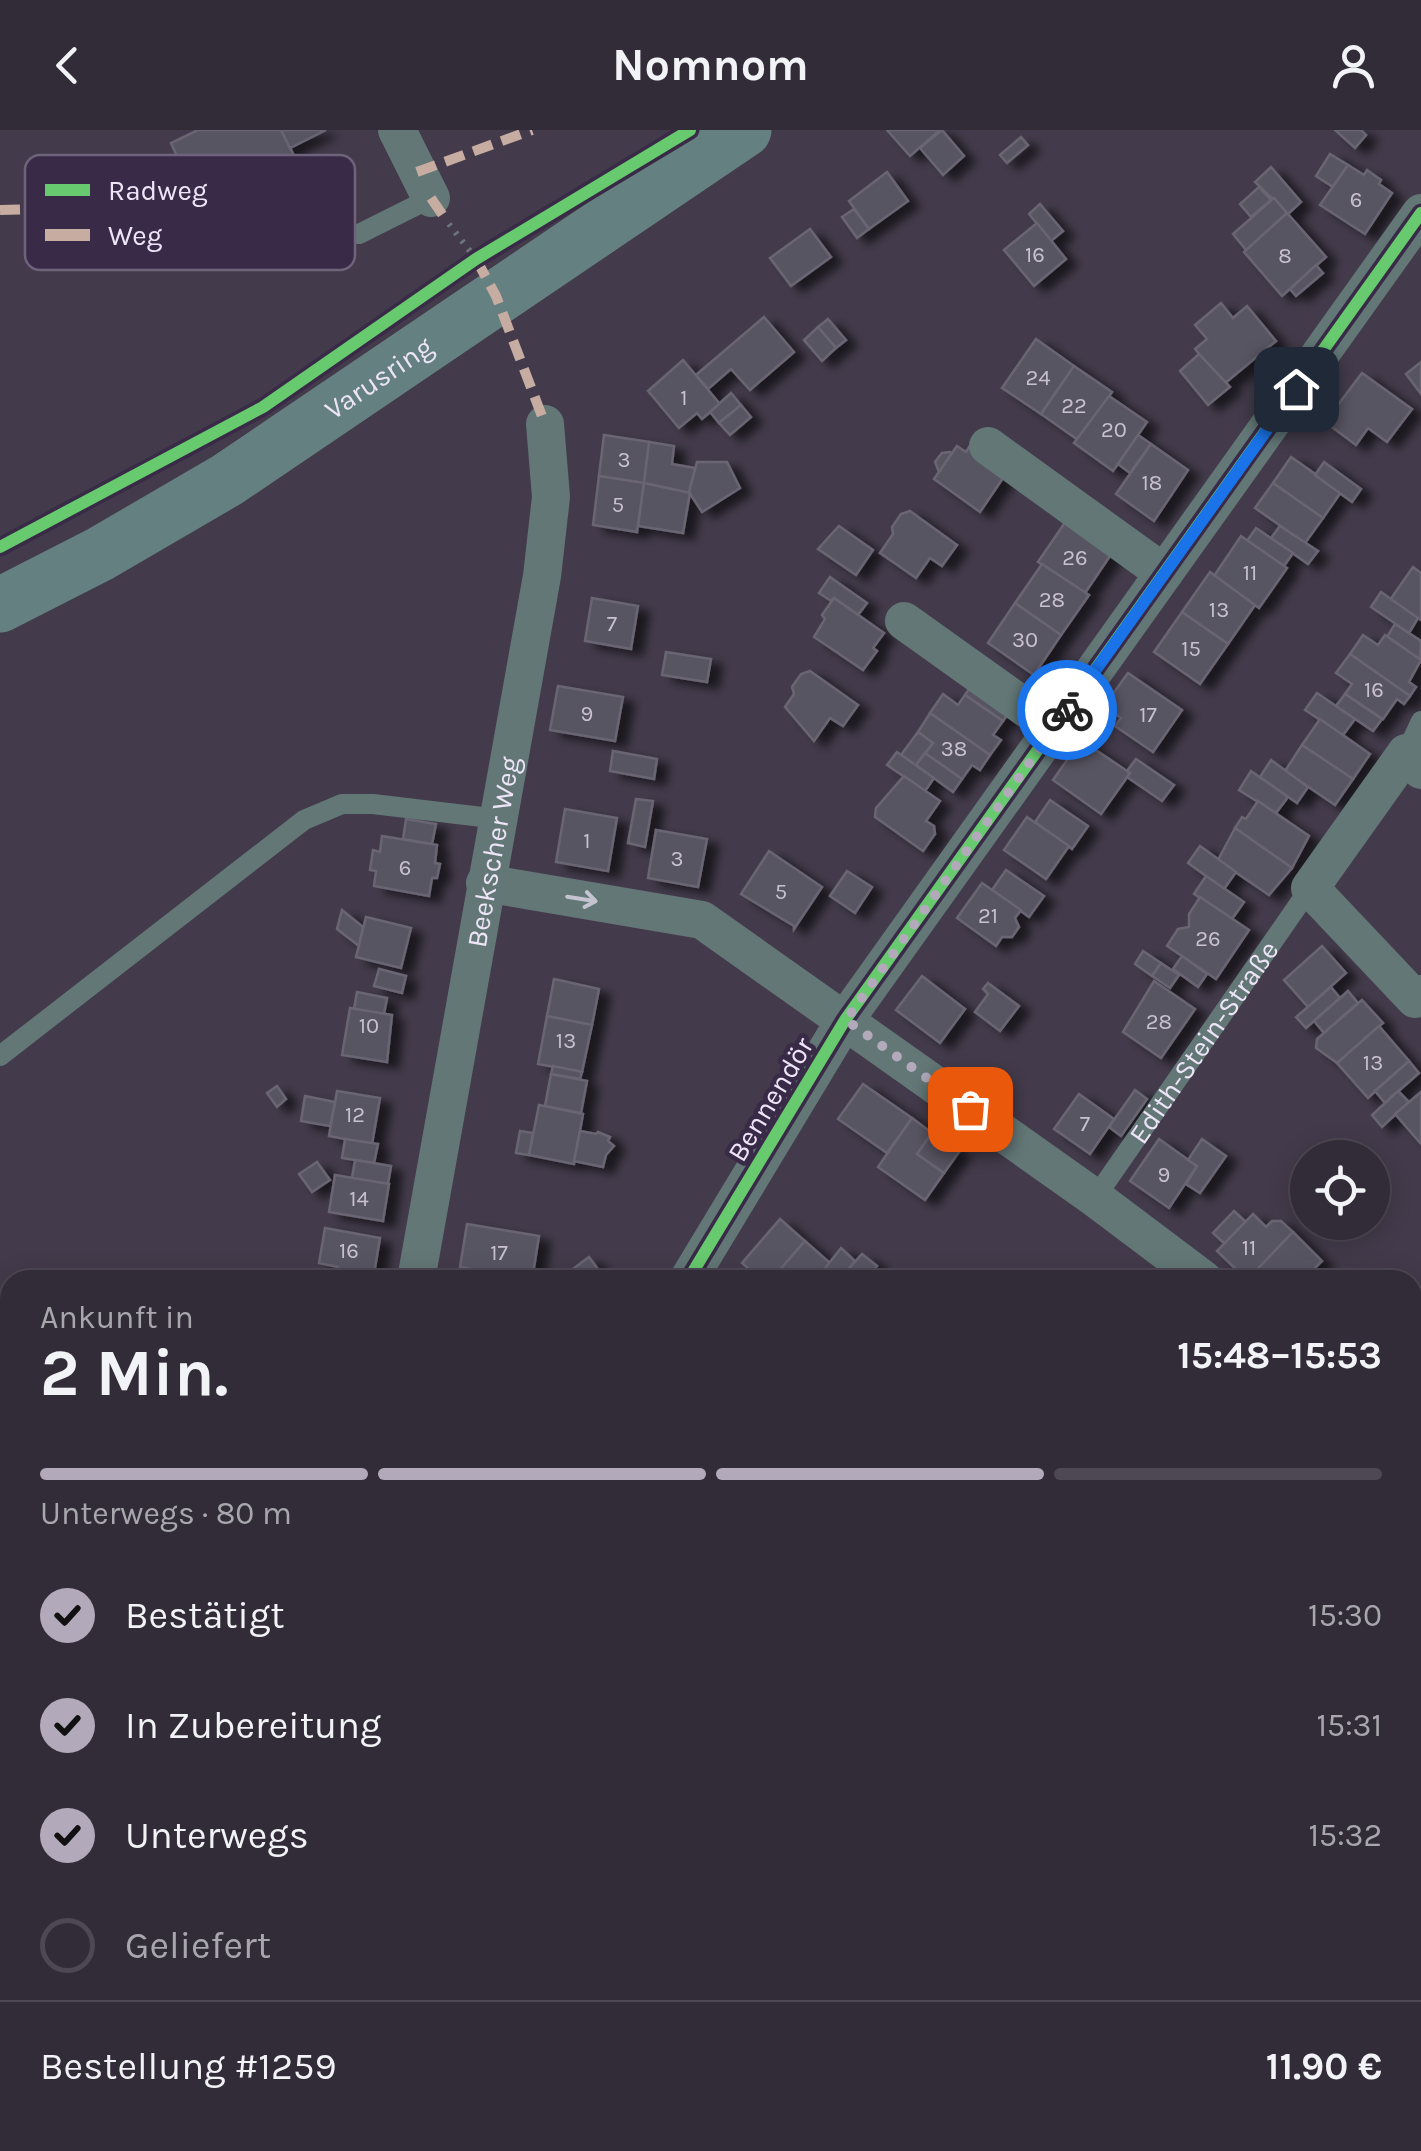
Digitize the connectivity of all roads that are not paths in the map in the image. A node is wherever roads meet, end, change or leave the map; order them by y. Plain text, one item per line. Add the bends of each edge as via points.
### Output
1 (397, 130) edge
2 (744, 130) edge
3 (438, 209) joint
4 (1416, 231) edge
5 (359, 234) dead end
6 (545, 424) dead end
7 (988, 446) dead end
8 (1164, 573) junction
9 (0, 605) edge
10 (904, 621) dead end
11 (1054, 728) junction
12 (1416, 748) edge
13 (499, 819) junction
14 (486, 883) junction
15 (1310, 888) junction
16 (1419, 1003) edge
17 (846, 1020) junction
18 (0, 1056) edge
19 (1095, 1198) junction
20 (418, 1270) edge
21 (701, 1270) edge
22 (1191, 1270) edge

1 - 3 street
2 - 9 main road, Varusring via 227,480
3 - 5 lane
4 - 8 street, Bennendör
6 - 13 street, Beekscher Weg via 551,497 542,576
7 - 8 street
8 - 11 street, Bennendör
10 - 11 street
11 - 17 street, Bennendör
12 - 15 street, Edith-Stein-Straße
13 - 14 street, Beekscher Weg
13 - 18 lane via 342,804 304,820
14 -> 17 street via 702,920
14 - 20 street, Beekscher Weg
15 - 16 street
15 - 19 lane, Edith-Stein-Straße
17 - 19 street
17 - 21 street, Bennendör
19 - 22 street

